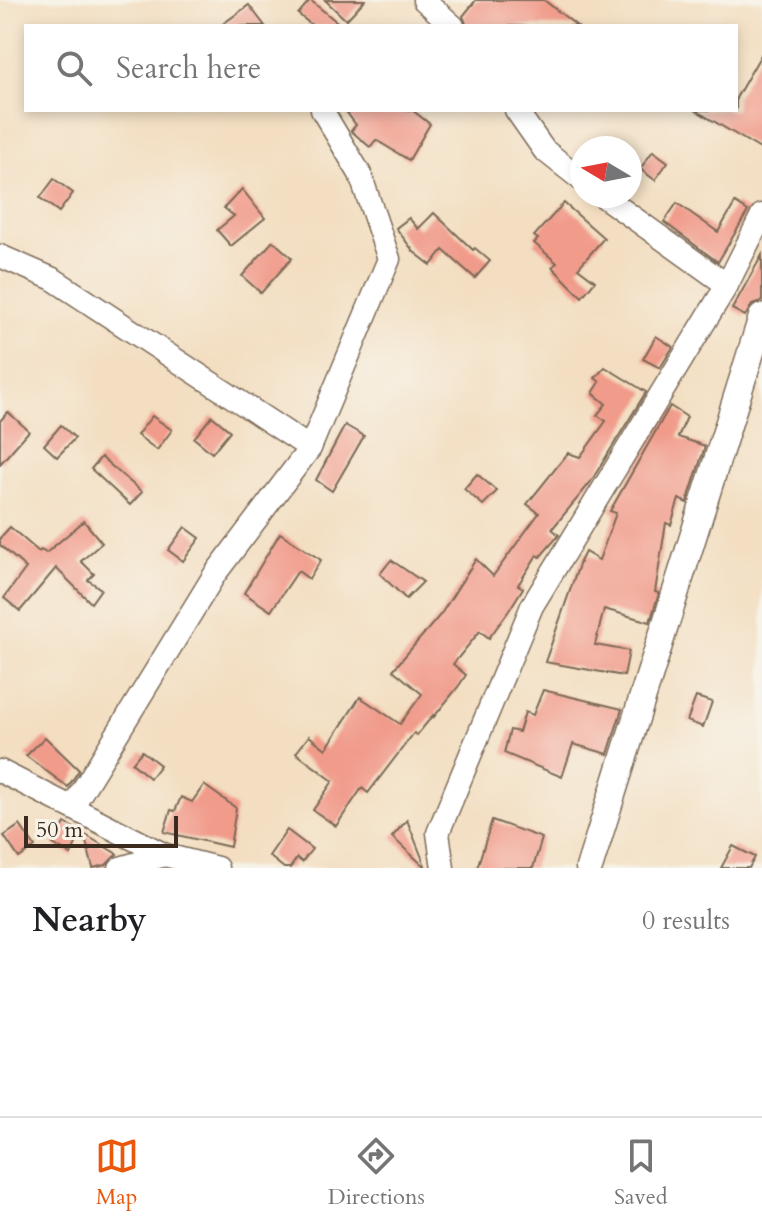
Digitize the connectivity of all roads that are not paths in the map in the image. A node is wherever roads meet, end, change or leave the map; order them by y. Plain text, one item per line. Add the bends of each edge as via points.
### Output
1 (424, 0) edge
2 (451, 24) edge
3 (323, 112) edge
4 (517, 112) edge
5 (570, 171) edge
6 (620, 208) edge
7 (762, 215) edge
8 (0, 256) edge
9 (727, 285) junction
10 (762, 317) edge
11 (310, 448) junction
12 (0, 771) edge
13 (73, 806) junction
14 (161, 862) edge
15 (120, 868) edge
16 (217, 868) edge
17 (443, 868) edge
18 (589, 868) edge

1 - 2 street
3 - 11 street via 360,174 389,259
4 - 5 street via 544,150
6 - 9 street
7 - 9 street
8 - 11 street via 53,279
9 - 17 street via 532,606 438,833
10 - 18 main road
11 - 13 street via 215,574
12 - 13 street
13 - 14 street
14 - 15 street
14 - 16 street

